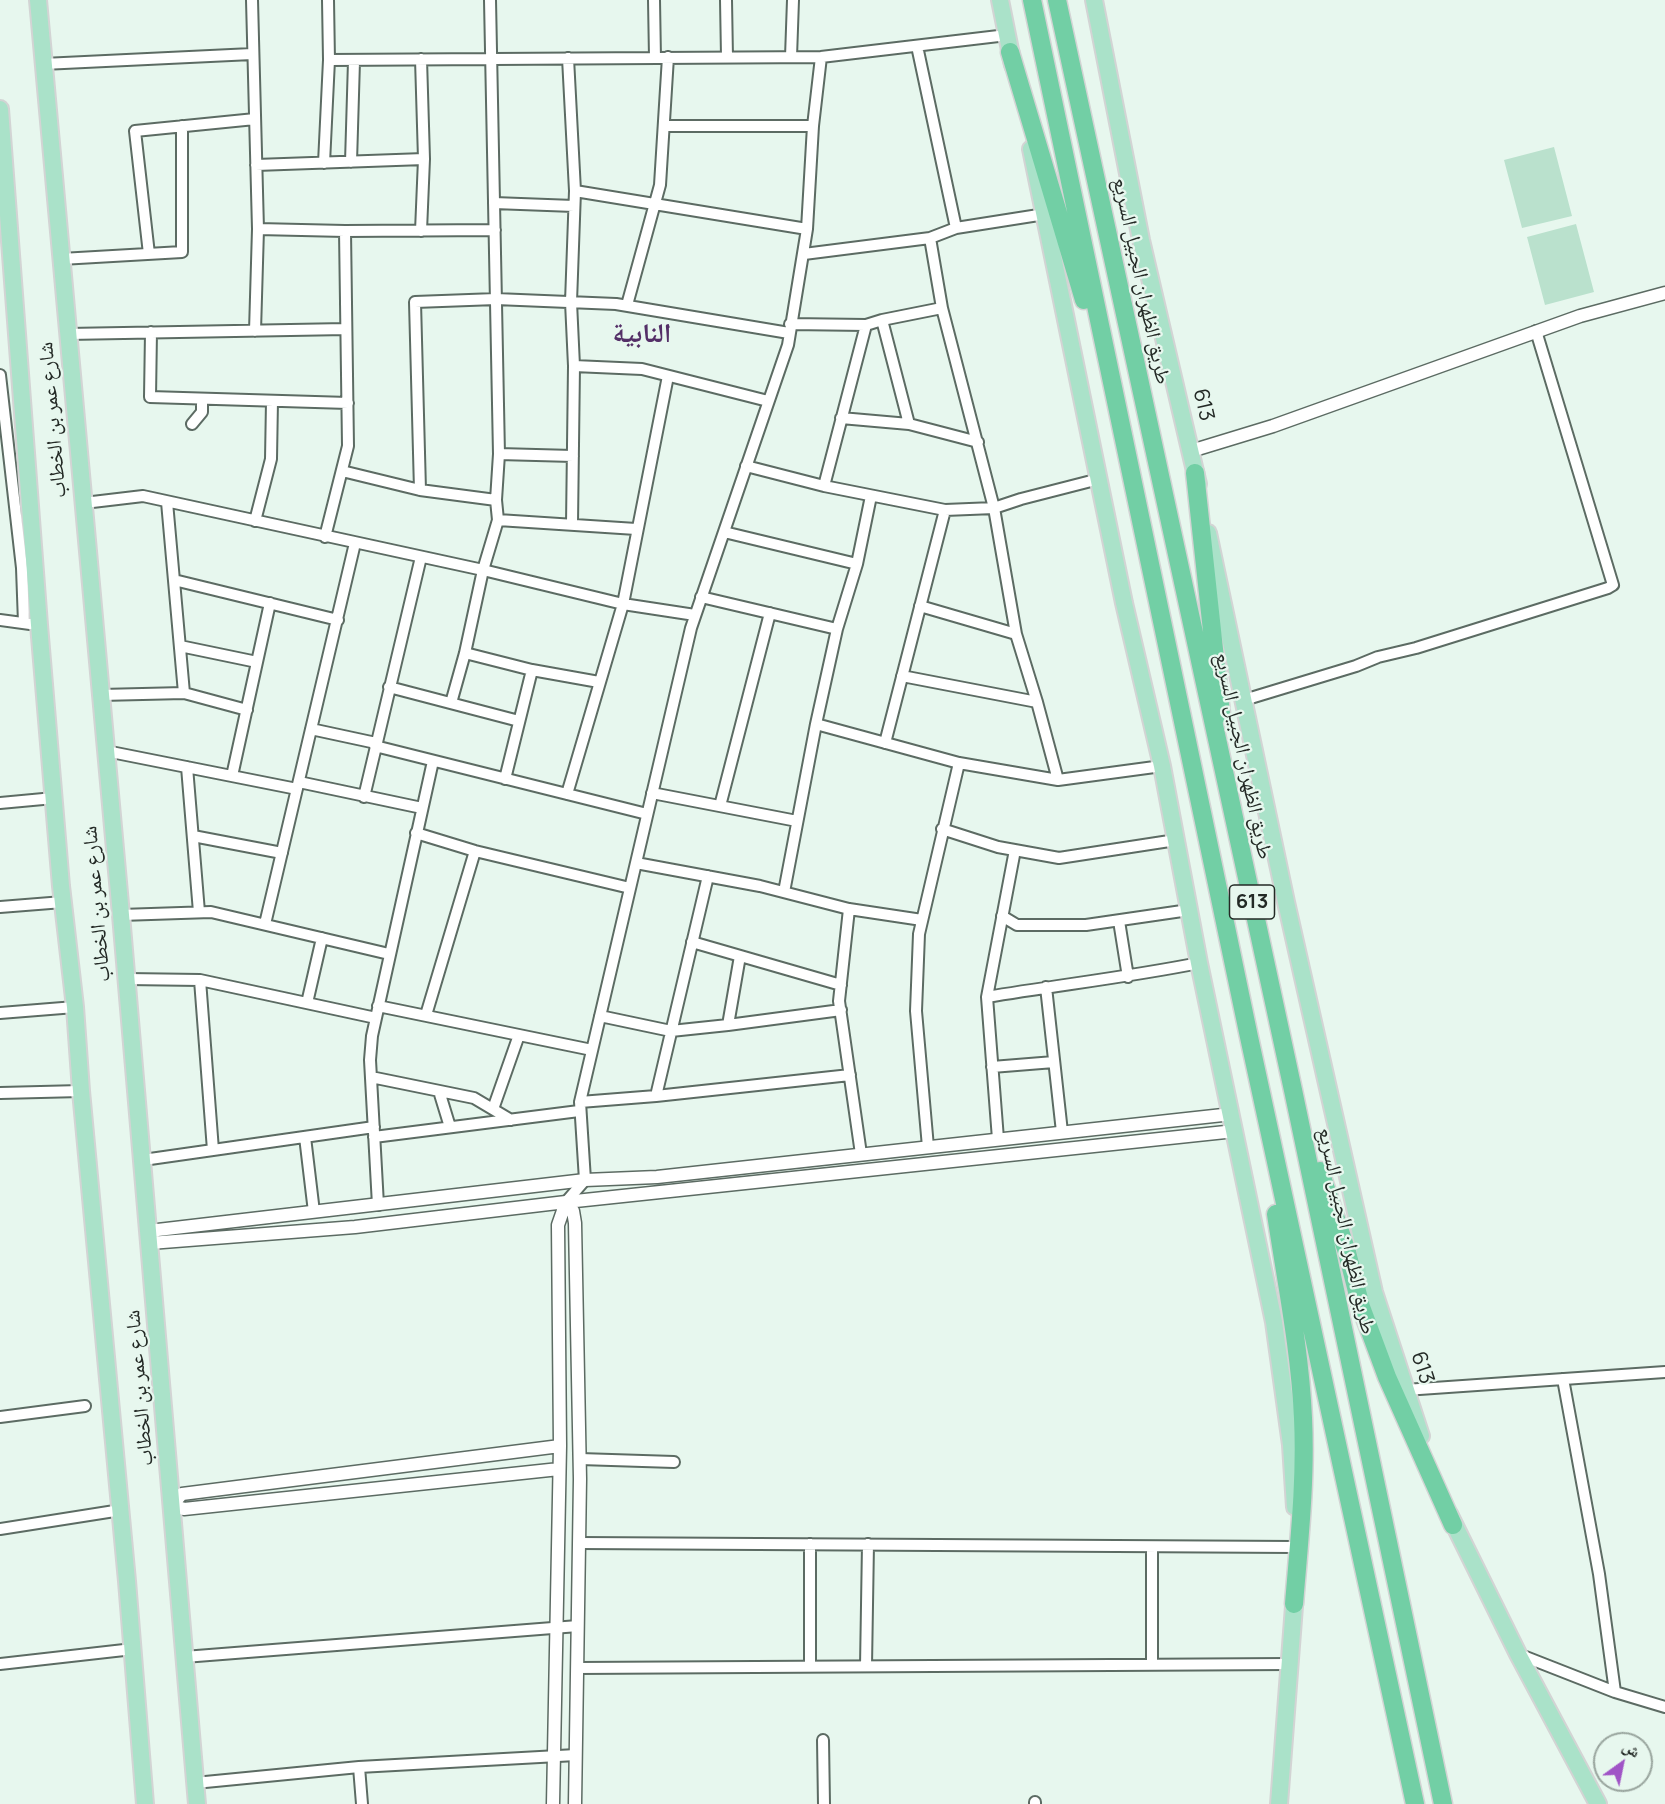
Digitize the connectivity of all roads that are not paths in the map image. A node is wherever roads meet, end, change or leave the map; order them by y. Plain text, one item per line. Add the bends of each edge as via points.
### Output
1 (38, 0) edge
2 (252, 0) edge
3 (328, 0) edge
4 (490, 0) edge
5 (654, 0) edge
6 (726, 0) edge
7 (793, 0) edge
8 (1000, 0) edge
9 (1032, 0) edge
10 (1058, 0) edge
11 (1094, 0) edge
12 (1008, 43) junction
13 (917, 46) junction
14 (252, 54) junction
15 (668, 57) junction
16 (727, 57) junction
17 (791, 57) junction
18 (821, 57) junction
19 (492, 58) junction
20 (568, 58) junction
21 (655, 58) junction
22 (421, 59) junction
23 (329, 60) junction
24 (354, 61) junction
25 (43, 64) junction
26 (0, 109) edge
27 (255, 119) junction
28 (182, 126) junction
29 (664, 126) junction
30 (813, 126) junction
31 (424, 159) junction
32 (351, 162) junction
33 (324, 163) junction
34 (256, 165) junction
35 (574, 191) junction
36 (494, 203) junction
37 (655, 203) junction
38 (574, 206) junction
39 (1045, 214) junction
40 (258, 228) junction
41 (956, 228) junction
42 (807, 229) junction
43 (495, 230) junction
44 (345, 231) junction
45 (421, 231) junction
46 (930, 238) junction
47 (149, 254) junction
48 (804, 254) junction
49 (62, 259) junction
50 (1665, 293) edge
51 (496, 299) junction
52 (571, 302) junction
53 (627, 305) junction
54 (942, 308) junction
55 (882, 320) junction
56 (866, 325) junction
57 (790, 328) junction
58 (346, 329) junction
59 (255, 331) junction
60 (1536, 331) junction
61 (151, 333) junction
62 (68, 334) junction
63 (574, 366) junction
64 (0, 375) edge
65 (669, 376) junction
66 (202, 399) junction
67 (273, 401) junction
68 (768, 401) junction
69 (348, 403) junction
70 (841, 418) junction
71 (1120, 421) junction
72 (192, 424) dead end
73 (909, 424) junction
74 (978, 442) junction
75 (1191, 451) junction
76 (499, 454) junction
77 (573, 456) junction
78 (746, 466) junction
79 (342, 471) junction
80 (1196, 473) junction
81 (1099, 479) junction
82 (824, 486) junction
83 (420, 490) junction
84 (872, 496) junction
85 (496, 500) junction
86 (166, 502) junction
87 (84, 503) junction
88 (994, 508) junction
89 (945, 510) junction
90 (498, 520) junction
91 (255, 521) junction
92 (572, 524) junction
93 (636, 530) junction
94 (724, 532) junction
95 (325, 537) junction
96 (355, 543) junction
97 (421, 557) junction
98 (857, 564) junction
99 (483, 570) junction
100 (174, 580) junction
101 (702, 597) junction
102 (270, 603) junction
103 (623, 604) junction
104 (920, 606) junction
105 (770, 613) junction
106 (695, 615) junction
107 (0, 620) edge
108 (338, 620) junction
109 (32, 624) junction
110 (837, 629) junction
111 (1016, 634) junction
112 (180, 646) junction
113 (465, 653) junction
114 (257, 662) junction
115 (532, 670) junction
116 (902, 676) junction
117 (599, 682) junction
118 (389, 687) junction
119 (184, 693) junction
120 (101, 695) junction
121 (1244, 700) junction
122 (1037, 702) junction
123 (451, 703) junction
124 (247, 710) junction
125 (519, 721) junction
126 (816, 724) junction
127 (311, 729) junction
128 (885, 743) junction
129 (375, 745) junction
130 (106, 752) junction
131 (433, 761) junction
132 (959, 763) junction
133 (1162, 766) junction
134 (187, 767) junction
135 (232, 776) junction
136 (505, 779) junction
137 (1058, 780) junction
138 (298, 786) junction
139 (652, 793) junction
140 (567, 794) junction
141 (364, 797) junction
142 (54, 798) junction
143 (0, 803) edge
144 (720, 806) junction
145 (422, 808) junction
146 (1232, 812) junction
147 (647, 814) junction
148 (797, 821) junction
149 (942, 829) junction
150 (416, 833) junction
151 (193, 836) junction
152 (1176, 840) junction
153 (1015, 850) junction
154 (476, 851) junction
155 (282, 853) junction
156 (636, 863) junction
157 (708, 876) junction
158 (630, 888) junction
159 (784, 892) junction
160 (63, 902) junction
161 (0, 907) edge
162 (849, 909) junction
163 (1189, 910) junction
164 (199, 912) junction
165 (121, 915) junction
166 (1002, 916) junction
167 (921, 920) junction
168 (1119, 921) junction
169 (265, 924) junction
170 (322, 938) junction
171 (692, 942) junction
172 (389, 954) junction
173 (740, 956) junction
174 (1199, 963) junction
175 (1128, 977) junction
176 (127, 979) junction
177 (201, 980) junction
178 (841, 985) junction
179 (1046, 987) junction
180 (987, 997) junction
181 (307, 1003) junction
182 (378, 1005) junction
183 (75, 1007) junction
184 (840, 1010) junction
185 (0, 1013) edge
186 (426, 1016) junction
187 (600, 1016) junction
188 (376, 1017) junction
189 (728, 1026) junction
190 (671, 1031) junction
191 (519, 1035) junction
192 (1249, 1038) junction
193 (592, 1050) junction
194 (1054, 1062) junction
195 (992, 1067) junction
196 (850, 1075) junction
197 (371, 1077) junction
198 (1293, 1090) junction
199 (81, 1091) junction
200 (439, 1091) junction
201 (0, 1094) edge
202 (656, 1096) junction
203 (580, 1107) junction
204 (493, 1109) junction
205 (1232, 1114) junction
206 (511, 1120) junction
207 (450, 1127) junction
208 (1098, 1128) junction
209 (1235, 1131) junction
210 (374, 1132) junction
211 (1062, 1132) junction
212 (305, 1137) junction
213 (998, 1139) junction
214 (1100, 1144) junction
215 (928, 1147) junction
216 (213, 1150) junction
217 (861, 1154) junction
218 (143, 1160) junction
219 (585, 1180) junction
220 (566, 1202) junction
221 (378, 1205) junction
222 (314, 1212) junction
223 (149, 1237) junction
224 (1665, 1372) edge
225 (1563, 1379) junction
226 (1405, 1390) junction
227 (85, 1406) dead end
228 (0, 1417) edge
229 (560, 1446) junction
230 (580, 1459) junction
231 (674, 1462) dead end
232 (559, 1469) junction
233 (172, 1505) junction
234 (121, 1510) junction
235 (1453, 1525) junction
236 (0, 1529) edge
237 (579, 1542) junction
238 (810, 1544) junction
239 (868, 1545) junction
240 (1152, 1546) junction
241 (1295, 1547) junction
242 (1294, 1604) junction
243 (578, 1626) junction
244 (556, 1628) junction
245 (133, 1649) junction
246 (1518, 1654) junction
247 (184, 1658) junction
248 (0, 1664) edge
249 (1152, 1664) junction
250 (1289, 1664) junction
251 (810, 1666) junction
252 (866, 1666) junction
253 (578, 1668) junction
254 (1615, 1692) junction
255 (1665, 1707) edge
256 (823, 1740) dead end
257 (576, 1755) junction
258 (554, 1756) junction
259 (359, 1767) junction
260 (195, 1783) junction
261 (145, 1804) edge
262 (197, 1804) edge
263 (362, 1804) edge
264 (553, 1804) edge
265 (575, 1804) edge
266 (824, 1804) edge
267 (1279, 1804) edge
268 (1415, 1804) edge
269 (1443, 1804) edge
270 (1598, 1804) edge

1 - 25 main road, شارع عمر بن الخطاب
2 - 14 street
3 - 23 street
4 - 19 street
5 - 21 street
6 - 16 street
7 - 17 street
8 - 12 main road
9 - 71 highway, 613
10 - 146 highway, طريق الظهران الجبيل السريع / 613
11 - 75 main road, 613 via 1141,240
12 - 13 street
12 - 39 main road
12 - 71 highway
13 - 18 street
13 - 41 street
14 - 25 street
14 - 27 street
15 - 16 street
15 - 21 street
15 - 29 street
16 - 17 street
17 - 18 street
18 - 30 street
19 - 20 street
19 - 22 street
19 - 36 street
20 - 21 street
20 - 35 street
22 - 24 street
22 - 31 street
23 - 24 street
23 - 33 street
24 - 32 street
25 - 49 main road, شارع عمر بن الخطاب
26 - 109 main road, شارع عمر بن الخطاب
27 - 28 street
27 - 34 street
28 - 47 street via 182,252
28 - 47 street via 135,130
29 - 30 street
29 - 37 street
30 - 42 street
31 - 32 street
31 - 45 street
32 - 33 street
33 - 34 street
34 - 40 street
35 - 37 street
35 - 38 street
36 - 38 street
36 - 43 street
37 - 42 street
37 - 53 street
38 - 52 street
39 - 41 street
39 - 81 main road
40 - 44 street
40 - 59 street
41 - 46 street
42 - 48 street
43 - 45 street
43 - 51 street
44 - 45 street
44 - 58 street
46 - 48 street
46 - 54 street
47 - 49 street
48 - 57 street
49 - 62 main road, شارع عمر بن الخطاب
50 - 60 street
51 - 52 street
51 - 76 street
51 - 83 street via 415,302
52 - 53 street
52 - 63 street
53 - 57 street
54 - 55 street
54 - 74 street
55 - 56 street
55 - 73 street
56 - 57 street
56 - 70 street
57 - 68 street
58 - 59 street
58 - 69 street
59 - 61 street
60 - 75 street via 1273,426
60 - 121 street via 1613,585
61 - 62 street
61 - 66 street via 150,397
62 - 87 main road, شارع عمر بن الخطاب
63 - 65 street via 642,369
63 - 77 street
64 - 109 street
65 - 68 street
65 - 93 street
66 - 67 street
66 - 72 street via 201,412
67 - 69 street
67 - 91 street via 271,459
68 - 78 street
69 - 79 street via 348,446
70 - 73 street
70 - 82 street
71 - 192 highway, 613
73 - 74 street
74 - 88 street
75 - 80 main road, 613
76 - 77 street
76 - 85 street
77 - 92 street
78 - 82 street
78 - 94 street
79 - 83 street
79 - 95 street
80 - 121 main road, 613
80 - 146 highway
81 - 88 street
81 - 133 main road
82 - 84 street
83 - 85 street
84 - 89 street
84 - 98 street
85 - 90 street
86 - 87 street via 143,496
86 - 91 street
86 - 100 street
87 - 120 main road, شارع عمر بن الخطاب
88 - 89 street
88 - 111 street
89 - 104 street
90 - 92 street
90 - 99 street
91 - 95 street
92 - 93 street
93 - 103 street
94 - 98 street
94 - 101 street
95 - 96 street
96 - 97 street
96 - 108 street
97 - 99 street
97 - 118 street
98 - 110 street
99 - 103 street
99 - 113 street
100 - 102 street
100 - 112 street
101 - 105 street
101 - 106 street
102 - 108 street
102 - 114 street
103 - 106 street
103 - 117 street
104 - 111 street
104 - 116 street
105 - 110 street
105 - 144 street
106 - 139 street
107 - 109 street
108 - 127 street
109 - 142 main road, شارع عمر بن الخطاب
110 - 126 street
111 - 122 street
112 - 114 street
112 - 119 street
113 - 115 street
113 - 123 street
114 - 124 street
115 - 117 street
115 - 125 street
116 - 122 street
116 - 128 street
117 - 140 street
118 - 123 street
118 - 129 street
119 - 120 street
119 - 124 street
120 - 130 main road, شارع عمر بن الخطاب
121 - 226 main road, 613 via 1374,1292
122 - 137 street
123 - 125 street
124 - 135 street
125 - 136 street
126 - 128 street
126 - 148 street
127 - 129 street
127 - 138 street
128 - 132 street
129 - 131 street
129 - 141 street
130 - 134 street
130 - 165 main road, شارع عمر بن الخطاب
131 - 136 street
131 - 145 street
132 - 137 street
132 - 149 street
133 - 137 street
133 - 152 main road
134 - 135 street
134 - 151 street
135 - 138 street
136 - 140 street
138 - 141 street
138 - 155 street
139 - 144 street
139 - 147 street
140 - 147 street
141 - 145 street
142 - 143 street
142 - 160 main road, شارع عمر بن الخطاب
144 - 148 street
145 - 150 street
146 - 198 highway, طريق الظهران الجبيل السريع / 613
147 - 156 street
148 - 159 street
149 - 153 street
149 - 167 street
150 - 154 street
150 - 172 street
151 - 155 street
151 - 164 street
152 - 153 street via 1059,858
152 - 163 main road
153 - 166 street
154 - 158 street
154 - 186 street
155 - 169 street
156 - 157 street
156 - 158 street
157 - 159 street
157 - 171 street
158 - 187 street
159 - 162 street
160 - 161 street
160 - 183 main road, شارع عمر بن الخطاب
162 - 167 street
162 - 178 street
163 - 168 street
163 - 174 main road
164 - 165 street
164 - 169 street
165 - 176 main road, شارع عمر بن الخطاب
166 - 168 street via 1017,925 1086,926
166 - 180 street
167 - 215 street via 916,1011
168 - 175 street
169 - 170 street
170 - 172 street
170 - 181 street
171 - 173 street
171 - 190 street
172 - 182 street
173 - 178 street
173 - 189 street
174 - 175 street
174 - 205 main road
175 - 179 street
176 - 177 street
176 - 218 main road, شارع عمر بن الخطاب
177 - 181 street
177 - 216 street
178 - 184 street
179 - 180 street
179 - 194 street
180 - 195 street
181 - 188 street
182 - 186 street
182 - 188 street
183 - 185 street
183 - 199 main road, شارع عمر بن الخطاب
184 - 189 street
184 - 196 street
186 - 191 street
187 - 190 street
187 - 193 street
188 - 197 street
189 - 190 street
190 - 202 street
191 - 193 street
191 - 204 street
192 - 242 highway via 1292,1319 1303,1418
192 - 268 highway, 613
193 - 203 street
194 - 195 street
194 - 211 street
195 - 213 street
196 - 202 street
196 - 217 street
197 - 200 street
197 - 210 street
198 - 235 highway via 1347,1252 1360,1307
198 - 269 highway, طريق الظهران الجبيل السريع / 613
199 - 201 street
199 - 234 main road, شارع عمر بن الخطاب
200 - 204 street via 474,1098
200 - 207 street
202 - 203 street
203 - 206 street
203 - 219 street
204 - 206 street
205 - 208 street
205 - 209 main road
206 - 207 street
207 - 210 street
208 - 211 street
208 - 214 street
209 - 214 street
209 - 241 main road via 1282,1374 1291,1445
210 - 212 street
210 - 221 street
211 - 213 street
212 - 216 street
212 - 222 street
213 - 215 street
214 - 220 street
215 - 217 street
216 - 218 street
217 - 219 street via 657,1177
218 - 223 main road, شارع عمر بن الخطاب
219 - 220 street
219 - 221 street
220 - 223 street via 355,1227
220 - 229 street via 558,1225
220 - 230 street via 575,1223
221 - 222 street
222 - 223 street
223 - 233 main road, شارع عمر بن الخطاب
224 - 225 street
225 - 226 street
225 - 254 street via 1599,1574
226 - 235 main road, 613
227 - 228 street
229 - 232 street
229 - 233 street via 182,1494
230 - 231 street
230 - 237 street
232 - 233 street via 184,1509
232 - 244 street
233 - 247 main road, شارع عمر بن الخطاب
234 - 236 street
234 - 245 main road, شارع عمر بن الخطاب
235 - 246 main road, 613
237 - 238 street
237 - 243 street
238 - 239 street
238 - 251 street
239 - 240 street
239 - 252 street
240 - 241 street
240 - 249 street
241 - 242 main road
242 - 250 main road
243 - 244 street
243 - 253 street
244 - 247 street
244 - 258 street
245 - 248 street
245 - 261 main road, شارع عمر بن الخطاب
246 - 254 street
246 - 270 main road, 613
247 - 260 main road, شارع عمر بن الخطاب
249 - 250 street
249 - 252 street
250 - 267 main road
251 - 252 street
251 - 253 street
253 - 257 street
254 - 255 street
256 - 266 street
257 - 258 street
257 - 265 street
258 - 259 street
258 - 264 street
259 - 260 street
259 - 263 street
260 - 262 main road, شارع عمر بن الخطاب

